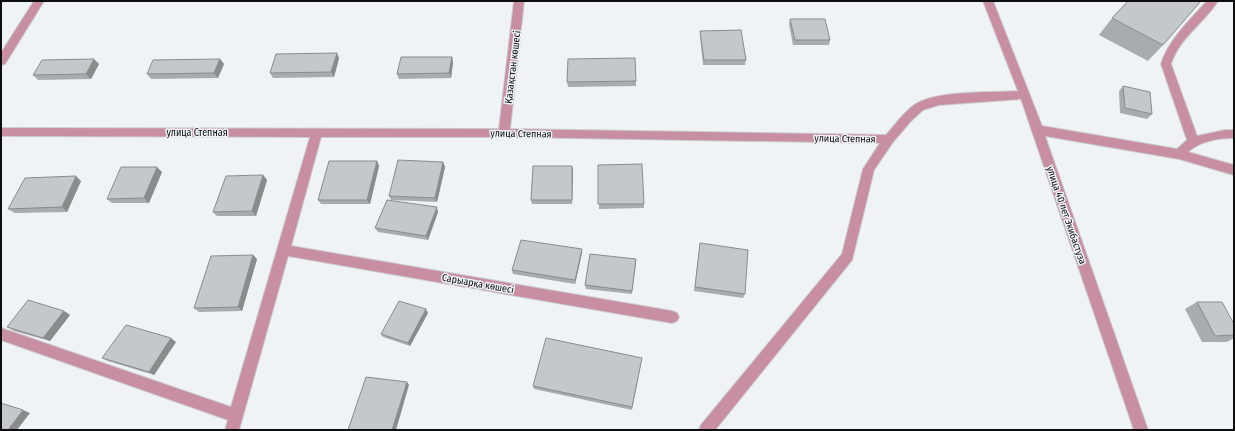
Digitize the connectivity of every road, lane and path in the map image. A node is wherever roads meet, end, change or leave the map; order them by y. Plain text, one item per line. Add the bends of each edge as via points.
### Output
1 (38, 1) edge
2 (520, 1) edge
3 (988, 1) edge
4 (1213, 1) edge
5 (1, 61) edge
6 (1025, 95) junction
7 (1038, 130) junction
8 (1, 132) edge
9 (317, 132) junction
10 (504, 133) junction
11 (1234, 134) edge
12 (889, 139) junction
13 (1193, 141) junction
14 (1179, 154) junction
15 (1234, 170) edge
16 (283, 250) junction
17 (672, 317) dead end
18 (1, 334) edge
19 (236, 416) junction
20 (232, 430) edge
21 (706, 430) edge
22 (1141, 430) edge

1 - 5 street
2 - 10 street, Қазақстан көшесі
3 - 6 street, улица 40 лет Экибастуза
4 - 13 street via 1167,56 1166,64
6 - 7 street, улица 40 лет Экибастуза
6 - 12 street, улица Степная via 931,102 919,107
7 - 14 street
7 - 22 street, улица 40 лет Экибастуза
8 - 9 street, улица Степная
9 - 10 street, улица Степная
9 - 16 street
10 - 12 street, улица Степная
11 - 13 street
12 - 21 street via 869,169 848,256
13 - 14 street
14 - 15 street
16 - 17 street, Сарыарқа көшесі
16 - 19 street
18 - 19 street
19 - 20 street

